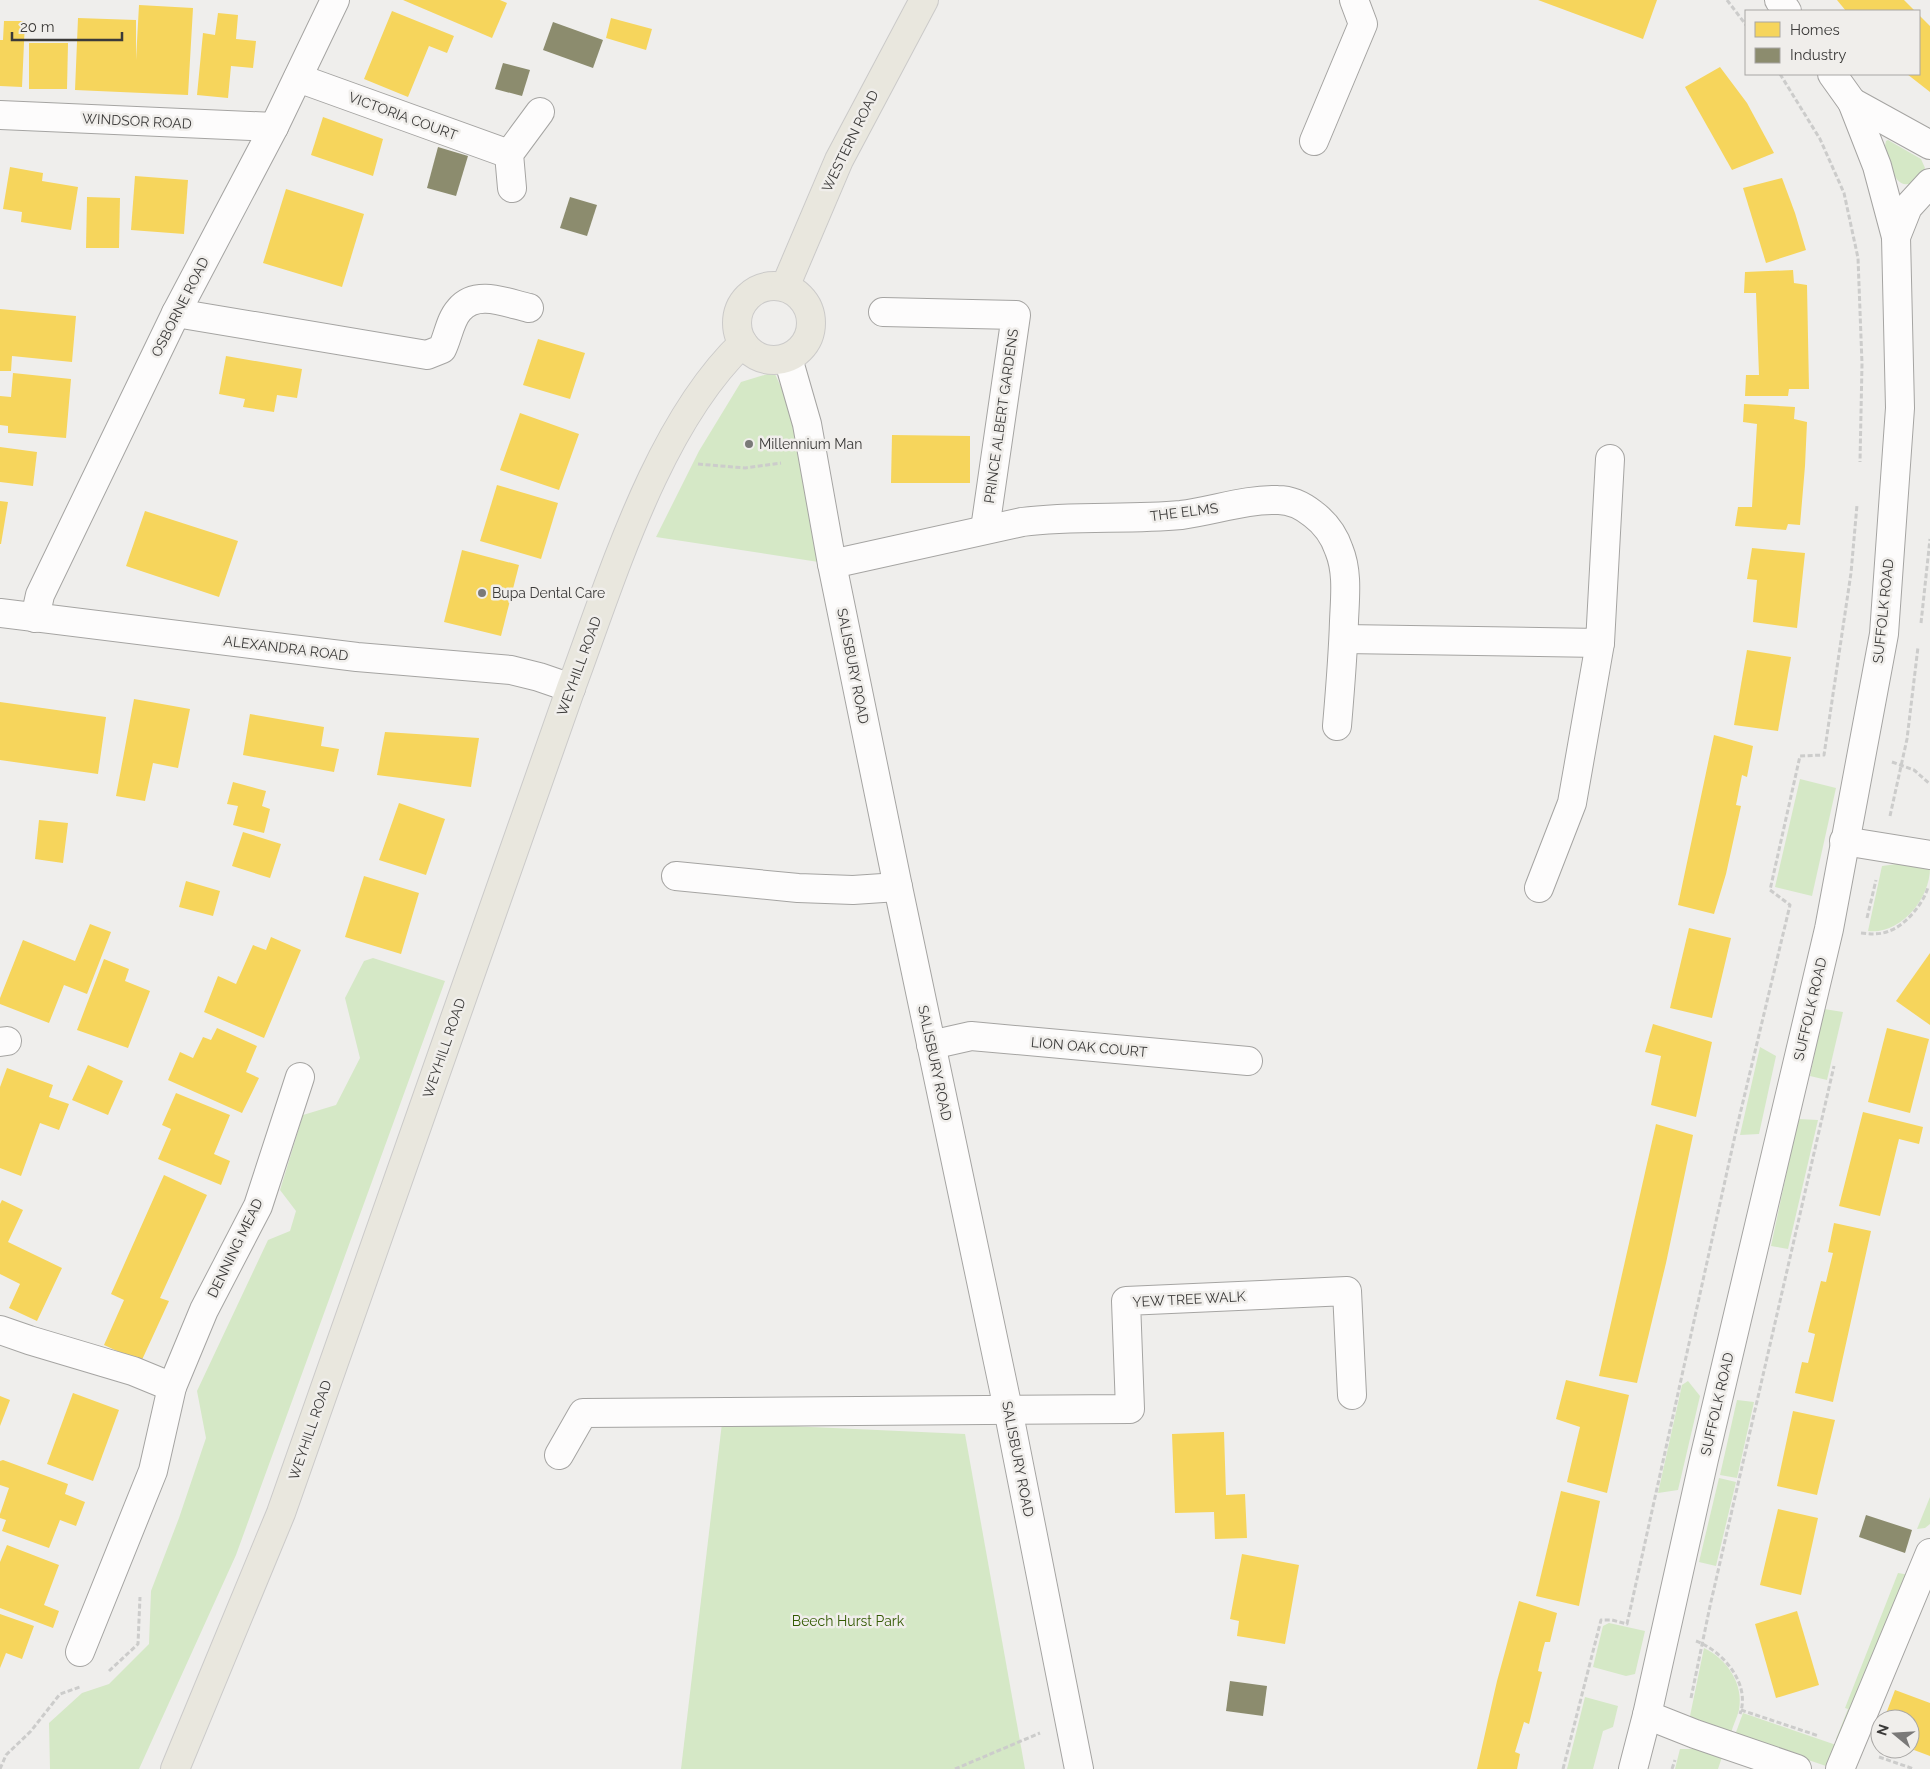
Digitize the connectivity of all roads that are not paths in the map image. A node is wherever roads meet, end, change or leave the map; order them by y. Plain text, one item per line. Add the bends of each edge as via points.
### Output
1 (335, 0) edge
2 (924, 0) edge
3 (1354, 0) edge
4 (1833, 75) edge
5 (298, 78) junction
6 (1852, 102) junction
7 (540, 112) dead end
8 (0, 115) edge
9 (274, 127) junction
10 (1314, 141) dead end
11 (1930, 145) edge
12 (509, 154) junction
13 (1930, 183) edge
14 (512, 188) dead end
15 (1896, 237) junction
16 (785, 287) junction
17 (528, 308) dead end
18 (883, 312) dead end
19 (176, 313) junction
20 (743, 343) junction
21 (788, 358) junction
22 (1610, 459) dead end
23 (985, 529) junction
24 (832, 564) junction
25 (0, 614) edge
26 (35, 618) junction
27 (1344, 639) junction
28 (1600, 643) junction
29 (571, 688) junction
30 (1337, 726) dead end
31 (1844, 841) junction
32 (1930, 855) edge
33 (676, 876) dead end
34 (898, 887) junction
35 (1539, 888) dead end
36 (931, 1045) junction
37 (1248, 1061) dead end
38 (300, 1077) dead end
39 (0, 1330) edge
40 (172, 1387) junction
41 (1352, 1395) dead end
42 (1008, 1409) junction
43 (559, 1455) dead end
44 (1930, 1553) edge
45 (80, 1652) dead end
46 (1647, 1715) junction
47 (175, 1769) edge
48 (1079, 1769) edge
49 (1633, 1769) edge
50 (1797, 1769) edge
51 (1840, 1769) edge

1 - 5 street, OSBORNE ROAD
2 - 16 main road, WESTERN ROAD via 839,160
3 - 10 street via 1363,24
4 - 6 street, SUFFOLK ROAD
5 - 9 street, OSBORNE ROAD
5 - 12 street, VICTORIA COURT
6 - 11 street, SUFFOLK ROAD
6 - 15 street, SUFFOLK ROAD via 1877,166
7 - 12 street
8 - 9 street, WINDSOR ROAD
9 - 19 street, OSBORNE ROAD
12 - 14 street
13 - 15 street, SUFFOLK ROAD via 1908,207
15 - 31 street, SUFFOLK ROAD via 1899,418 1884,634
16 - 20 main road via 760,289 741,306 738,332
16 - 21 main road via 796,292 805,302 812,326 803,346
17 - 19 street via 489,298 472,300 459,309 442,349 427,354
18 - 23 street, PRINCE ALBERT GARDENS via 1016,315
19 - 26 street, OSBORNE ROAD via 40,595
20 - 21 main road via 764,359
20 - 29 main road, WEYHILL ROAD via 697,399 655,473 621,553
21 - 24 street, SALISBURY ROAD via 807,424
22 - 28 street
23 - 24 street, THE ELMS
23 - 27 street, THE ELMS via 1050,518 1157,517 1258,501 1293,502 1320,519 1340,550 1346,587
24 - 34 street, SALISBURY ROAD
25 - 26 street, ALEXANDRA ROAD
26 - 29 street, ALEXANDRA ROAD via 357,657 511,670
27 - 28 street
27 - 30 street, THE ELMS
28 - 35 street via 1572,803
29 - 47 main road, WEYHILL ROAD via 281,1512
31 - 32 street
31 - 46 street, SUFFOLK ROAD via 1829,928
33 - 34 street via 798,888 853,890
34 - 36 street, SALISBURY ROAD
36 - 37 street, LION OAK COURT via 971,1036
36 - 42 street, SALISBURY ROAD
38 - 40 street, DENNING MEAD via 258,1206 204,1310
39 - 40 street via 133,1371
40 - 45 street, DENNING MEAD via 153,1471
41 - 42 street, YEW TREE WALK via 1347,1291 1126,1301 1130,1409
42 - 43 street via 582,1413
42 - 48 street, SALISBURY ROAD
44 - 51 street
46 - 49 street, SUFFOLK ROAD
46 - 50 street

